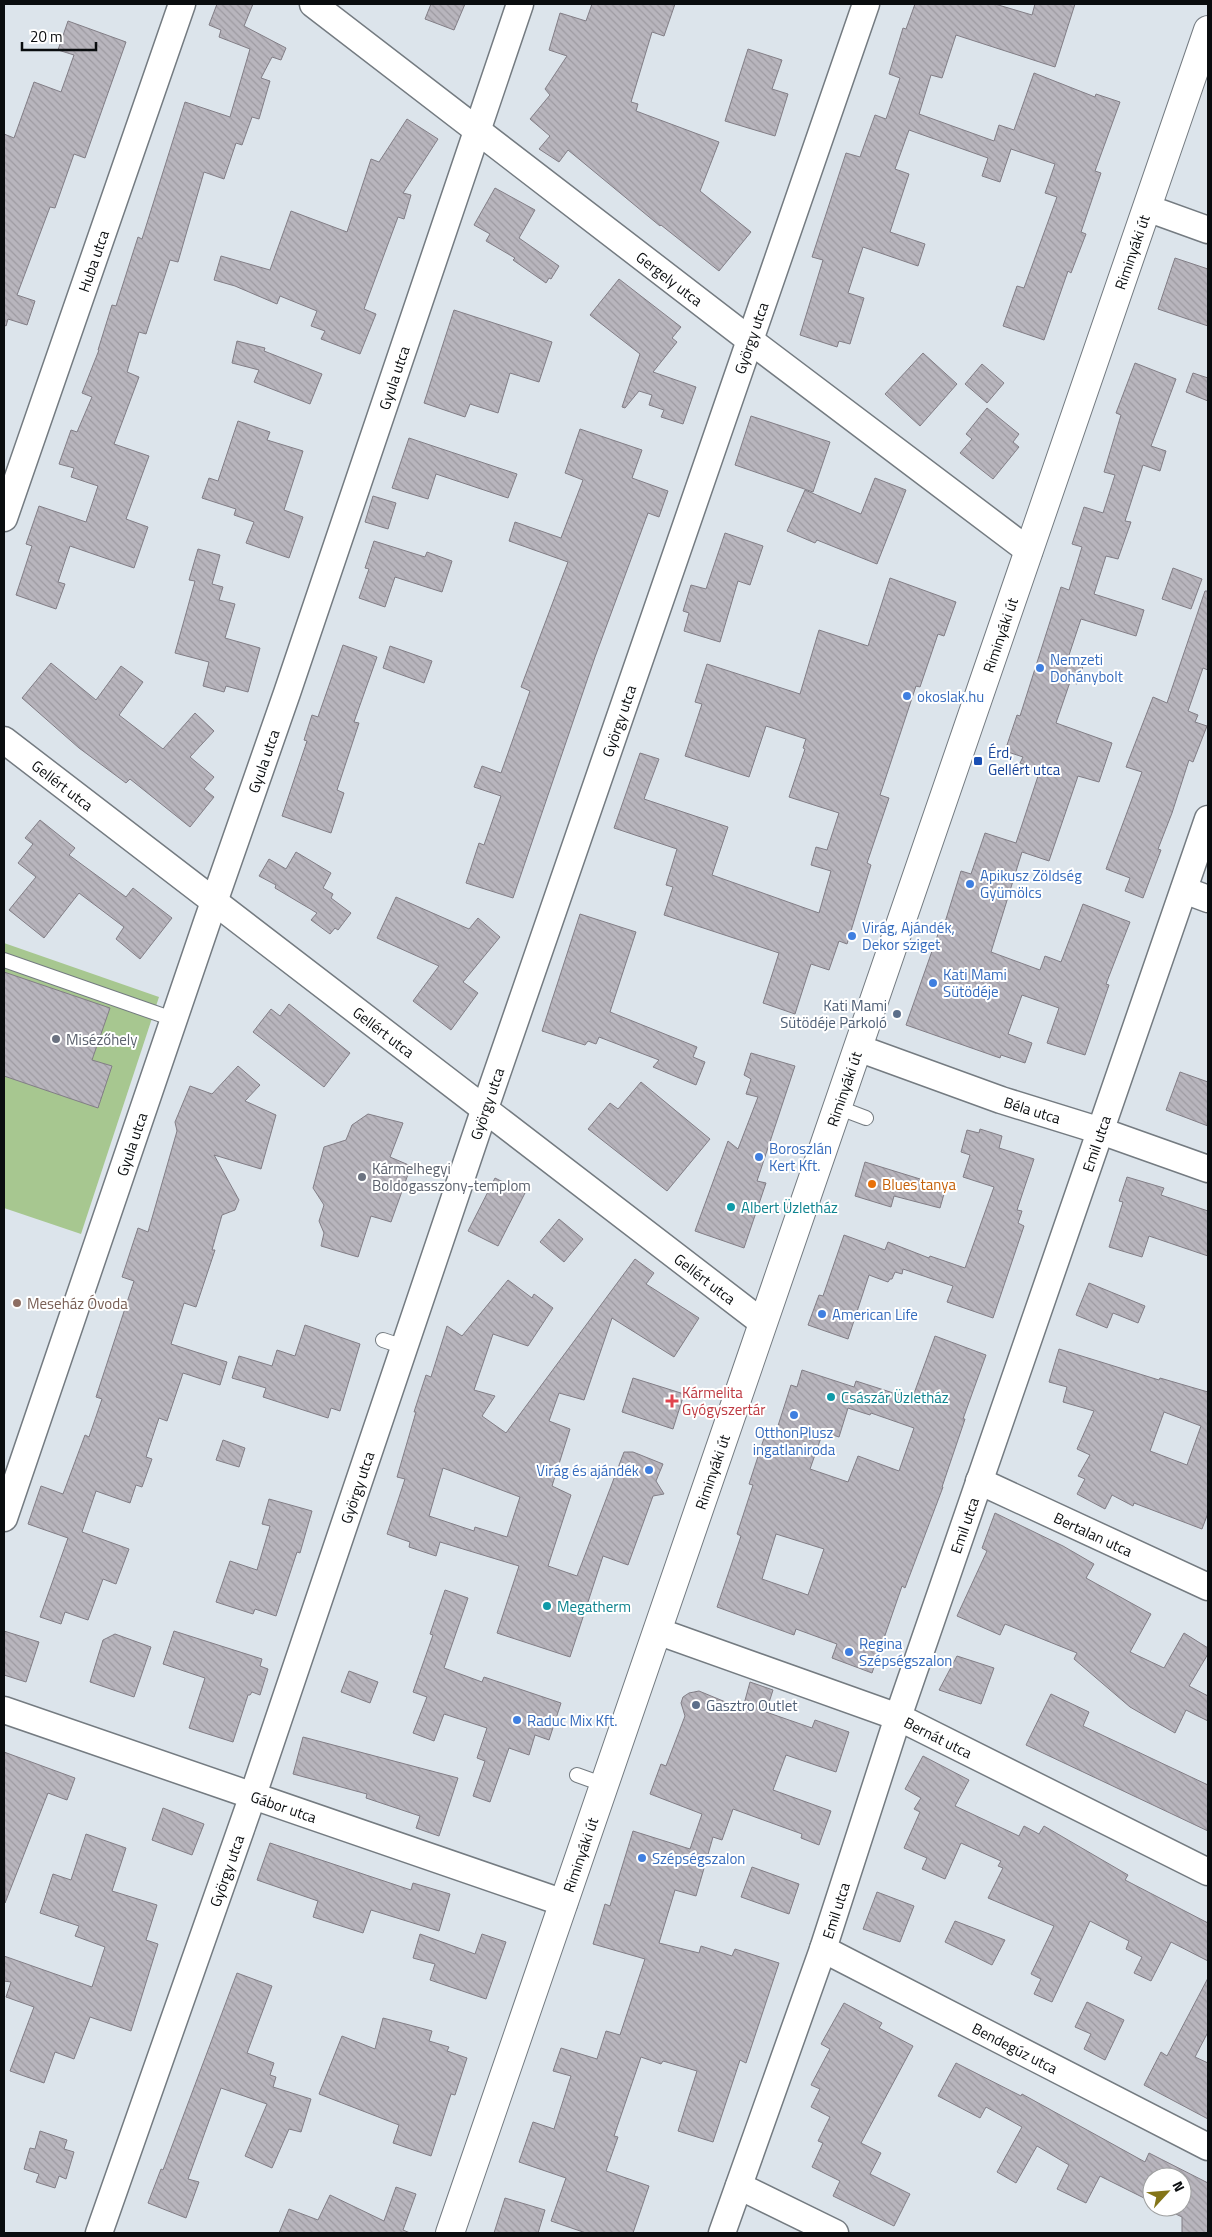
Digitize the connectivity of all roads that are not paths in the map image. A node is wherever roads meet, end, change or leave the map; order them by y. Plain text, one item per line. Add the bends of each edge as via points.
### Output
1 (182, 4) edge
2 (313, 4) edge
3 (520, 4) edge
4 (866, 4) edge
5 (1208, 30) edge
6 (477, 128) junction
7 (1147, 208) junction
8 (1208, 230) edge
9 (751, 341) junction
10 (4, 518) edge
11 (1029, 551) junction
12 (4, 740) edge
13 (1208, 820) edge
14 (1184, 890) junction
15 (1208, 899) edge
16 (214, 901) junction
17 (4, 960) edge
18 (173, 1019) junction
19 (858, 1048) junction
20 (837, 1107) junction
21 (485, 1108) junction
22 (866, 1118) dead end
23 (1101, 1131) junction
24 (1208, 1170) edge
25 (763, 1323) junction
26 (979, 1481) junction
27 (4, 1518) edge
28 (1208, 1587) edge
29 (657, 1631) junction
30 (4, 1710) edge
31 (898, 1717) junction
32 (577, 1775) dead end
33 (605, 1785) junction
34 (253, 1795) junction
35 (1208, 1872) edge
36 (564, 1903) junction
37 (823, 1949) junction
38 (1208, 2147) edge
39 (739, 2186) junction
40 (99, 2233) edge
41 (450, 2233) edge
42 (722, 2233) edge
43 (835, 2233) edge

1 - 10 street, Huba utca
2 - 6 street, Gergely utca
3 - 6 street, Gyula utca
4 - 9 street, György utca
5 - 7 main road, Riminyáki út
6 - 9 street, Gergely utca
6 - 16 street, Gyula utca
7 - 8 street
7 - 11 main road, Riminyáki út
9 - 11 street, Gergely utca
9 - 21 street, György utca
11 - 19 main road, Riminyáki út
12 - 16 street, Gellért utca
13 - 14 street, Emil utca
14 - 15 street
14 - 23 street, Emil utca
16 - 18 street, Gyula utca
16 - 21 street, Gellért utca
17 - 18 lane
18 - 27 street, Gyula utca
19 - 20 main road, Riminyáki út
19 - 23 street, Béla utca via 1001,1100
20 - 22 lane
20 - 25 main road, Riminyáki út
21 - 25 street, Gellért utca
21 - 34 street, György utca via 394,1343
23 - 24 street, Béla utca
23 - 26 street, Emil utca
25 - 29 main road, Riminyáki út
26 - 28 street, Bertalan utca
26 - 31 street, Emil utca
29 - 31 street, Bernát utca
29 - 33 main road, Riminyáki út
30 - 34 street, Gábor utca
31 - 35 street, Bernát utca
31 - 37 street, Emil utca
32 - 33 lane
33 - 36 main road, Riminyáki út
34 - 36 street, Gábor utca
34 - 40 street, György utca
36 - 41 main road, Riminyáki út
37 - 38 street, Bendegúz utca
37 - 39 street, Emil utca
39 - 42 street, Emil utca
39 - 43 street

